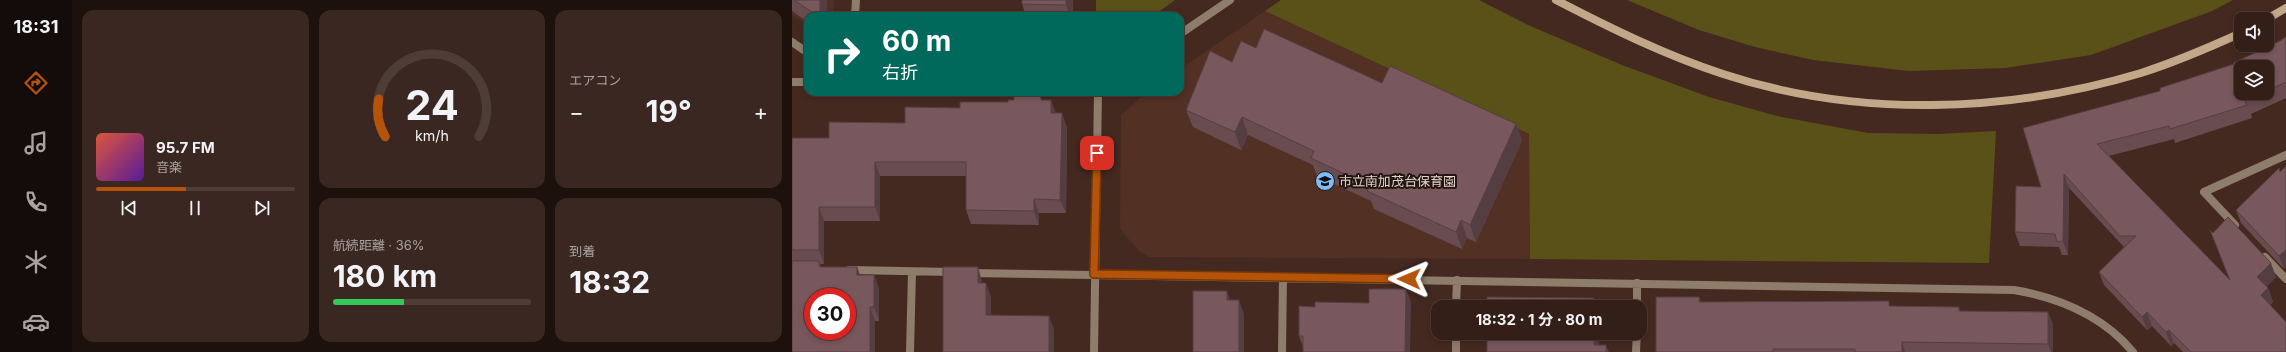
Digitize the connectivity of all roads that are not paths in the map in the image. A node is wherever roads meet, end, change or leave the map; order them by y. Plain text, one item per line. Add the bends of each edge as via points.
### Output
1 (856, 0) edge
2 (1230, 0) edge
3 (1556, 0) edge
4 (2286, 8) edge
5 (855, 12) edge
6 (2274, 15) edge
7 (1184, 31) edge
8 (2234, 36) edge
9 (792, 42) edge
10 (804, 50) edge
11 (792, 82) edge
12 (804, 82) edge
13 (1098, 96) edge
14 (2286, 155) edge
15 (2242, 233) edge
16 (2259, 250) edge
17 (837, 270) edge
18 (912, 272) junction
19 (1094, 274) junction
20 (1283, 277) junction
21 (2286, 279) edge
22 (1457, 280) junction
23 (1637, 283) junction
24 (1456, 300) edge
25 (1637, 300) edge
26 (1456, 340) edge
27 (1637, 340) edge
28 (910, 352) edge
29 (1094, 352) edge
30 (1282, 352) edge
31 (1456, 352) edge
32 (1636, 352) edge
33 (2133, 352) edge

1 - 5 street
2 - 7 street
3 - 8 street via 1664,53 1725,74 1780,89 1836,98 1893,103 1950,104 2064,92 2144,72
4 - 6 street
9 - 10 street
11 - 12 street
13 - 19 street
14 - 15 street via 2204,192
16 - 21 street
17 - 18 street
18 - 19 street
18 - 28 street
19 - 20 street
19 - 29 street
20 - 22 street
20 - 30 street
22 - 23 street
22 - 24 street
23 - 25 street
23 - 33 street via 2014,290 2041,295 2089,314
26 - 31 street
27 - 32 street

